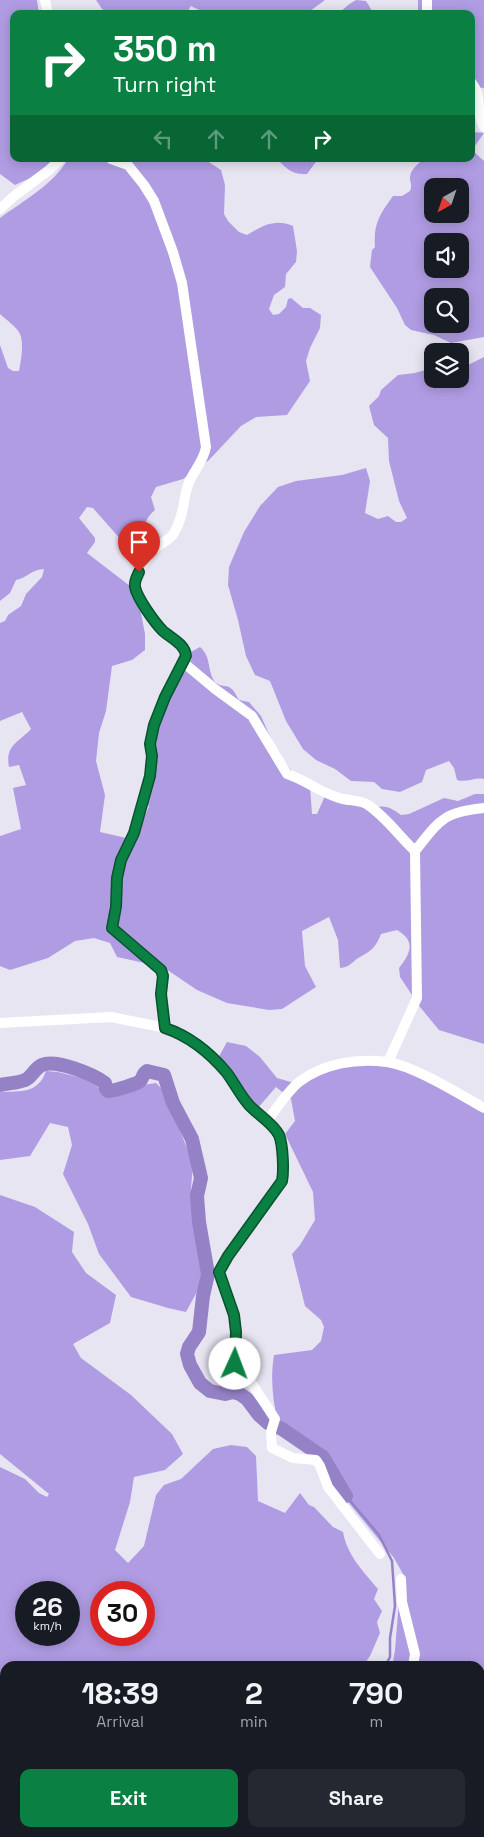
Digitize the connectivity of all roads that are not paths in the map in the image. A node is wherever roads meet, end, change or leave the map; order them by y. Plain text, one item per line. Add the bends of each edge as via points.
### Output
1 (475, 86) edge
2 (484, 127) edge
3 (57, 162) edge
4 (120, 162) edge
5 (0, 209) edge
6 (184, 663) junction
7 (484, 808) edge
8 (415, 851) junction
9 (0, 1023) edge
10 (165, 1028) junction
11 (388, 1062) junction
12 (484, 1108) edge
13 (267, 1121) junction
14 (380, 1554) dead end
15 (400, 1580) dead end
16 (414, 1661) edge

1 - 2 street via 482,96 480,119
3 - 5 street
4 - 6 street via 128,165 154,201 182,283 206,447 204,458 187,487 174,534 149,555 135,581 135,589 155,622 186,652
6 - 8 street via 252,716 287,774 340,799 368,804
6 - 10 street via 154,725 150,744 150,776 134,833 121,860 112,928 161,970
7 - 8 street via 458,812 440,820
8 - 11 street via 417,998
9 - 10 street via 111,1017
10 - 13 street via 184,1036 210,1056 227,1073 239,1094
11 - 12 street
11 - 13 street via 351,1061 324,1068 299,1083
13 - 14 street via 279,1136 282,1181 219,1272 234,1315 235,1364 275,1419 270,1432 272,1448 293,1458 316,1460 328,1487
15 - 16 street

